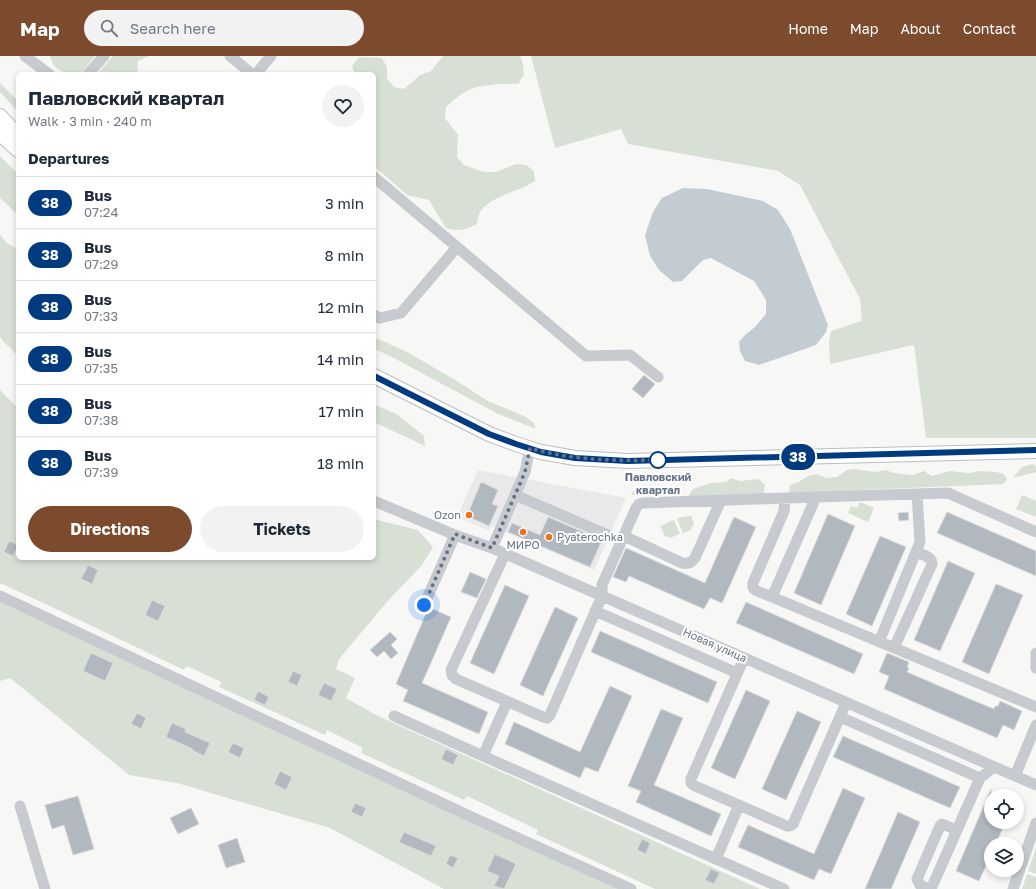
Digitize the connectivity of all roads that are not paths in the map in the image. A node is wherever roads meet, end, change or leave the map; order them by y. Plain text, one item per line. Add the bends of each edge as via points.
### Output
1 (25, 56) edge
2 (104, 56) edge
3 (230, 56) edge
4 (271, 56) edge
5 (46, 72) edge
6 (90, 72) edge
7 (250, 72) edge
8 (258, 72) edge
9 (0, 116) edge
10 (0, 134) edge
11 (16, 134) edge
12 (16, 148) edge
13 (376, 179) edge
14 (457, 247) junction
15 (376, 315) edge
16 (376, 377) edge
17 (658, 377) dead end
18 (530, 448) junction
19 (1036, 450) edge
20 (917, 494) junction
21 (515, 495) junction
22 (816, 497) junction
23 (785, 498) junction
24 (721, 500) junction
25 (376, 502) edge
26 (1036, 532) edge
27 (455, 534) junction
28 (608, 535) dead end
29 (624, 536) junction
30 (492, 548) junction
31 (916, 552) junction
32 (505, 554) junction
33 (0, 596) edge
34 (602, 596) junction
35 (772, 597) junction
36 (424, 605) dead end
37 (595, 611) junction
38 (879, 642) junction
39 (894, 648) junction
40 (1036, 653) edge
41 (744, 658) junction
42 (1036, 668) edge
43 (737, 672) junction
44 (507, 702) junction
45 (846, 703) junction
46 (1036, 707) edge
47 (394, 716) dead end
48 (840, 717) junction
49 (1036, 725) edge
50 (483, 756) junction
51 (994, 767) junction
52 (1015, 776) junction
53 (980, 778) junction
54 (1036, 785) edge
55 (739, 805) junction
56 (20, 806) dead end
57 (1036, 823) edge
58 (957, 830) junction
59 (716, 859) junction
60 (46, 889) edge
61 (631, 889) edge
62 (784, 889) edge
63 (930, 889) edge
64 (1013, 889) edge

1 - 5 street
2 - 6 street
3 - 7 street
4 - 8 street
9 - 11 main road
10 - 12 main road
13 - 14 street
14 - 15 street via 401,313 380,318
14 - 17 street via 586,356 630,355
16 - 18 main road via 489,434
18 - 19 main road via 575,458 628,461
18 - 21 street via 525,472
20 - 22 street
20 - 26 street via 948,493
20 - 31 street via 920,542
21 - 28 street
21 - 30 street
22 - 23 street
22 - 35 street
23 - 24 street
23 - 35 street via 784,511 753,582 753,588
24 - 29 street via 639,504
24 - 29 street via 695,558 688,564
25 - 27 street, Новая улица
27 - 30 street, Новая улица
27 - 36 street
29 - 34 street via 602,585
30 - 32 street, Новая улица
31 - 38 street
31 - 39 street via 930,558 932,564
32 - 34 street, Новая улица
32 - 44 street via 451,670 456,679
33 - 61 street
34 - 37 street
34 - 41 street, Новая улица
35 - 38 street
37 - 43 street
37 - 44 street via 550,715 547,718 543,717
38 - 39 street
39 - 46 street
40 - 42 street
41 - 43 street
41 - 45 street, Новая улица
43 - 55 street via 691,783
44 - 50 street
45 - 48 street
45 - 51 street, Новая улица
47 - 50 street
48 - 53 street
48 - 55 street via 793,824 787,826
49 - 52 street
50 - 59 street
51 - 52 street, Новая улица
51 - 53 street
52 - 54 street, Новая улица
53 - 58 street
55 - 59 street
56 - 60 street
57 - 64 street
58 - 63 street
58 - 63 street via 945,824 940,826 917,879 920,885
59 - 62 street

